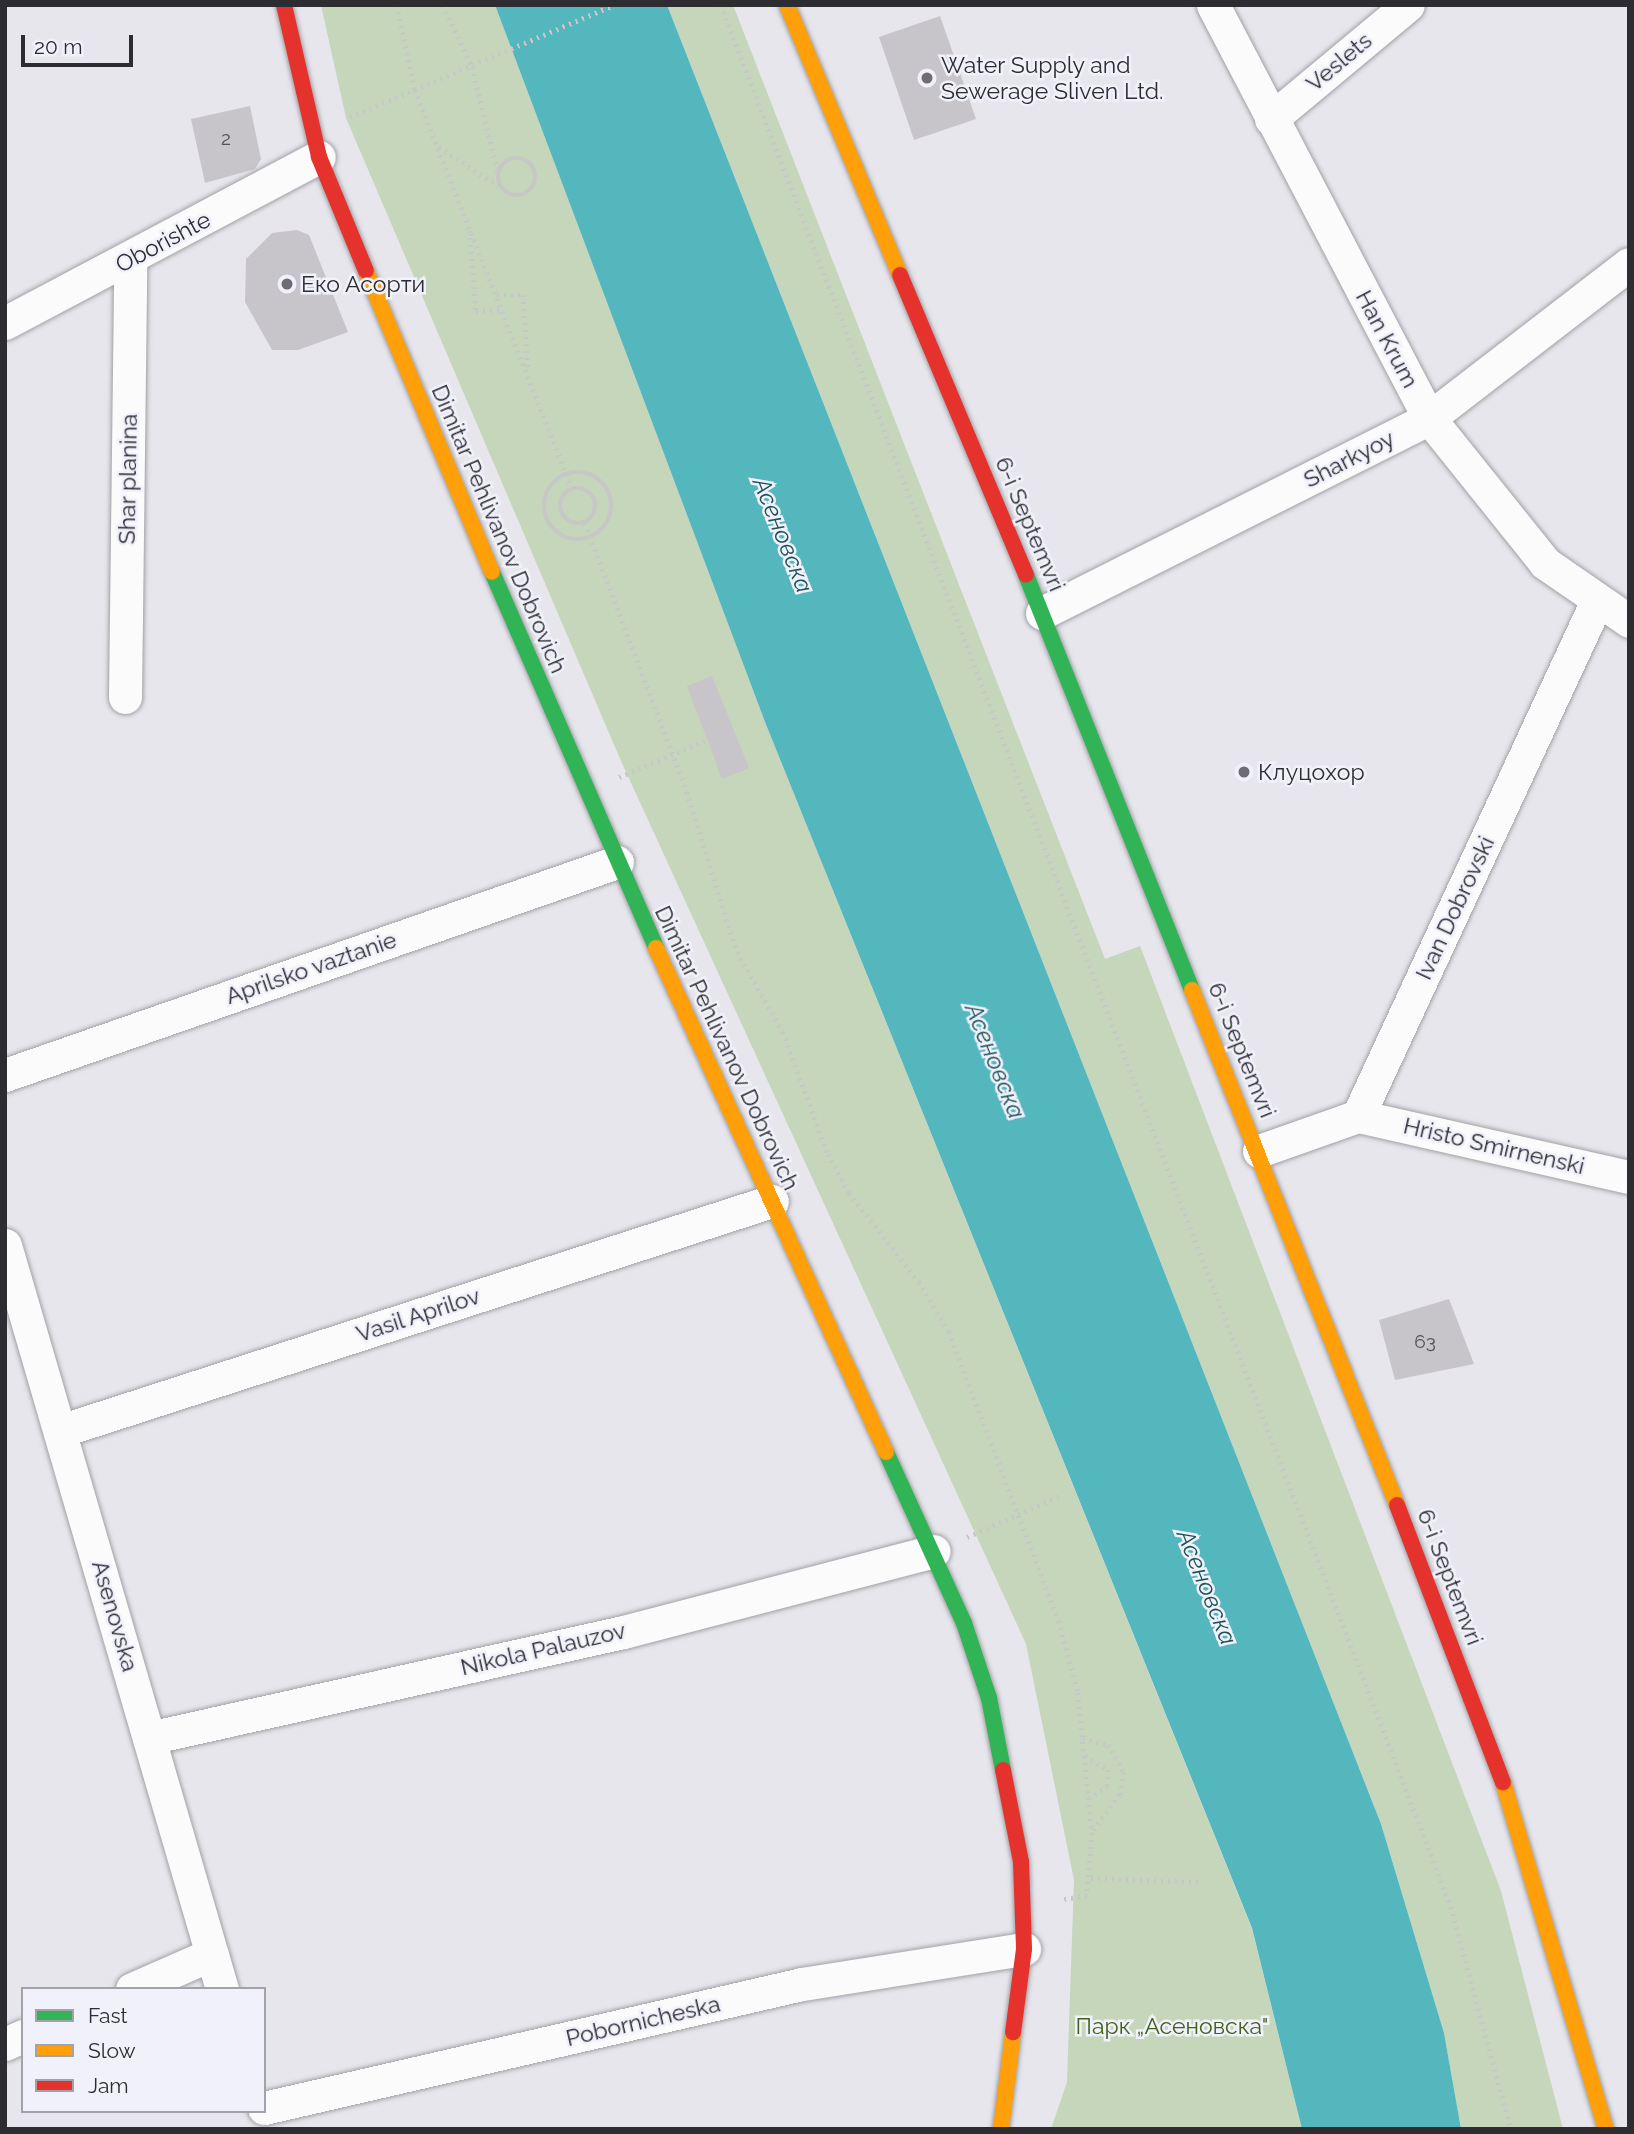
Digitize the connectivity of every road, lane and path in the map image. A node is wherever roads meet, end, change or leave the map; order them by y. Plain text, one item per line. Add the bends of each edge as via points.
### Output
1 (284, 5) edge
2 (397, 5) edge
3 (443, 5) edge
4 (614, 5) edge
5 (721, 5) edge
6 (787, 5) edge
7 (1213, 5) edge
8 (1408, 5) edge
9 (472, 67) junction
10 (415, 90) junction
11 (1271, 119) junction
12 (314, 145) junction
13 (436, 145) junction
14 (498, 172) junction
15 (502, 189) junction
16 (469, 226) junction
17 (130, 260) junction
18 (1629, 264) edge
19 (497, 295) junction
20 (502, 310) junction
21 (5, 323) edge
22 (528, 373) junction
23 (1429, 418) junction
24 (566, 473) junction
25 (572, 488) junction
26 (585, 523) junction
27 (591, 538) junction
28 (1596, 603) junction
29 (1042, 613) junction
30 (1629, 621) edge
31 (125, 697) dead end
32 (707, 740) dead end
33 (673, 754) junction
34 (586, 792) junction
35 (617, 862) junction
36 (5, 1075) edge
37 (1358, 1116) junction
38 (1259, 1151) junction
39 (1629, 1177) edge
40 (772, 1201) junction
41 (5, 1245) edge
42 (19, 1338) edge
43 (63, 1430) junction
44 (1060, 1496) dead end
45 (1018, 1514) junction
46 (934, 1551) junction
47 (149, 1738) junction
48 (1083, 1738) junction
49 (1085, 1756) junction
50 (1090, 1798) junction
51 (1091, 1833) junction
52 (1091, 1878) junction
53 (1198, 1882) dead end
54 (1023, 1906) junction
55 (1024, 1949) junction
56 (212, 1954) junction
57 (137, 1987) edge
58 (221, 1987) edge
59 (21, 2037) edge
60 (5, 2044) edge
61 (266, 2108) edge
62 (1001, 2129) edge
63 (1511, 2129) edge
64 (1606, 2129) edge

1 - 12 main road, Dimitar Pehlivanov Dobrovich
2 - 10 path
3 - 9 path
4 - 9 path
5 - 63 path via 1451,1907
6 - 29 main road, 6-i Septemvri
7 - 11 street, Han Krum
8 - 11 street, Veslets
9 - 10 path
9 - 14 path
10 - 12 path
10 - 13 path
11 - 23 street, Han Krum
12 - 17 street, Oborishte
12 - 34 main road, Dimitar Pehlivanov Dobrovich
13 - 15 path
13 - 16 path
14 - 15 path
14 - 15 path via 517,158 529,162 536,173 524,194
16 - 19 path
16 - 20 path via 476,311
17 - 21 street, Oborishte
17 - 31 street, Shar planina
18 - 23 street, Sharkyoy
19 - 20 path
19 - 22 path via 523,295
20 - 22 path
22 - 24 path
23 - 28 street, Han Krum via 1545,563
23 - 29 street, Sharkyoy
24 - 25 path
24 - 27 path via 544,500 549,524 567,538
24 - 27 path via 598,477 611,493 608,525
25 - 26 path via 590,492 596,502 594,515
25 - 26 path via 562,495 561,512 568,522
26 - 27 path
27 - 33 path
28 - 30 street, Han Krum
28 - 37 street, Ivan Dobrovski
29 - 38 main road, 6-i Septemvri
32 - 33 path
33 - 34 path
33 - 45 path via 723,918 783,1032 828,1154 849,1193 919,1282 949,1332 975,1388
34 - 35 main road, Dimitar Pehlivanov Dobrovich
35 - 36 street, Aprilsko vaztanie
35 - 40 main road, Dimitar Pehlivanov Dobrovich
37 - 38 street
37 - 39 street, Hristo Smirnenski
38 - 64 main road, 6-i Septemvri via 1490,1740
40 - 43 street, Vasil Aprilov
40 - 46 main road, Dimitar Pehlivanov Dobrovich
41 - 42 street, Asenovska
42 - 43 street, Asenovska
43 - 47 street, Asenovska
44 - 45 path
45 - 46 path
45 - 48 path via 1059,1621 1078,1693
46 - 47 street, Nikola Palauzov via 623,1632
46 - 54 main road, Dimitar Pehlivanov Dobrovich via 989,1698 1007,1775
47 - 56 street, Asenovska
48 - 49 path
48 - 51 path via 1108,1745 1124,1772 1120,1795
49 - 50 path
49 - 50 path via 1109,1770 1108,1786
50 - 51 path
51 - 52 path
52 - 53 path
52 - 54 path via 1087,1896
54 - 55 main road, Dimitar Pehlivanov Dobrovich
55 - 61 street, Pobornicheska via 802,1984
55 - 62 main road, Dimitar Pehlivanov Dobrovich
56 - 57 street
56 - 58 street, Asenovska
59 - 60 street

